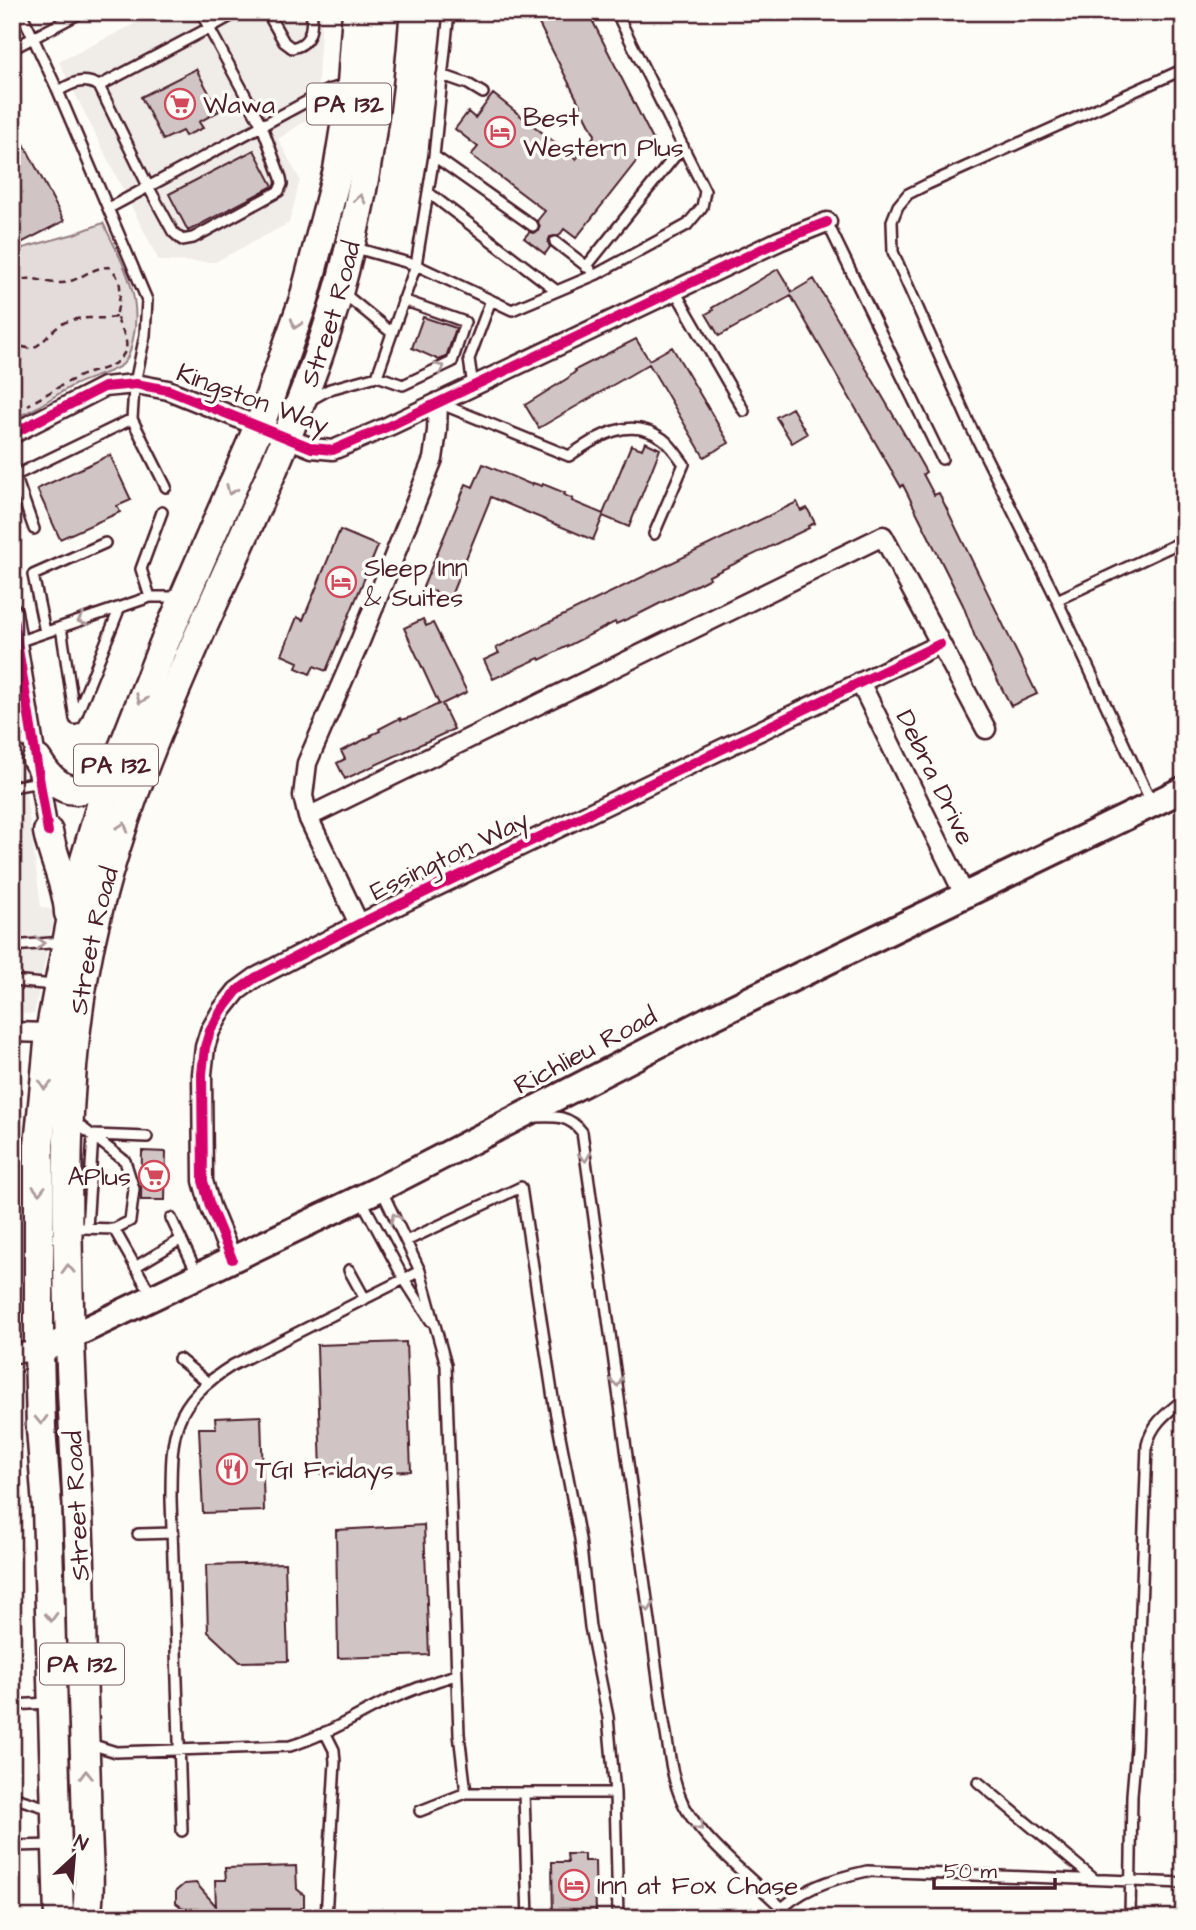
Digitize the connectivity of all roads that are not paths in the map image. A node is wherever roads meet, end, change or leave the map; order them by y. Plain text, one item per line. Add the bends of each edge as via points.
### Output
1 (21, 12) edge
2 (82, 12) edge
3 (201, 12) edge
4 (238, 12) edge
5 (267, 12) edge
6 (312, 12) edge
7 (357, 12) edge
8 (384, 12) edge
9 (449, 12) edge
10 (616, 12) edge
11 (209, 28) junction
12 (34, 37) junction
13 (12, 48) edge
14 (1184, 69) edge
15 (442, 75) junction
16 (352, 84) junction
17 (99, 86) junction
18 (58, 92) junction
19 (483, 93) dead end
20 (262, 126) junction
21 (682, 146) junction
22 (434, 156) junction
23 (149, 188) junction
24 (429, 193) junction
25 (109, 208) junction
26 (827, 222) joint
27 (533, 226) dead end
28 (555, 242) dead end
29 (351, 246) junction
30 (416, 265) junction
31 (586, 267) junction
32 (597, 274) junction
33 (339, 289) junction
34 (557, 291) junction
35 (675, 291) junction
36 (403, 300) junction
37 (491, 300) junction
38 (392, 332) junction
39 (377, 376) junction
40 (136, 384) junction
41 (472, 386) junction
42 (438, 402) junction
43 (300, 405) junction
44 (744, 411) dead end
45 (132, 419) junction
46 (258, 427) junction
47 (12, 434) edge
48 (285, 438) junction
49 (942, 459) dead end
50 (13, 476) edge
51 (166, 487) dead end
52 (162, 512) dead end
53 (34, 529) dead end
54 (654, 534) dead end
55 (1181, 542) dead end
56 (105, 544) dead end
57 (149, 597) junction
58 (184, 597) junction
59 (1056, 600) junction
60 (120, 607) junction
61 (12, 612) edge
62 (61, 627) junction
63 (45, 632) junction
64 (940, 644) junction
65 (17, 659) edge
66 (860, 682) junction
67 (986, 729) dead end
68 (12, 744) edge
69 (122, 748) junction
70 (37, 760) junction
71 (12, 787) edge
72 (1184, 789) edge
73 (1152, 804) junction
74 (308, 817) junction
75 (48, 832) joint
76 (964, 894) junction
77 (359, 924) junction
78 (69, 935) junction
79 (12, 946) edge
80 (12, 981) edge
81 (59, 985) junction
82 (12, 1032) edge
83 (50, 1033) junction
84 (68, 1117) junction
85 (520, 1118) junction
86 (93, 1135) junction
87 (147, 1136) dead end
88 (371, 1193) junction
89 (171, 1218) dead end
90 (77, 1228) junction
91 (114, 1229) junction
92 (180, 1240) junction
93 (406, 1241) junction
94 (232, 1259) junction
95 (135, 1267) junction
96 (349, 1269) dead end
97 (419, 1271) junction
98 (199, 1276) junction
99 (404, 1279) junction
100 (152, 1297) junction
101 (365, 1299) junction
102 (436, 1328) junction
103 (69, 1337) junction
104 (26, 1353) edge
105 (179, 1359) dead end
106 (207, 1382) junction
107 (1184, 1399) edge
108 (173, 1533) junction
109 (138, 1534) dead end
110 (456, 1675) junction
111 (53, 1694) junction
112 (12, 1705) edge
113 (325, 1732) junction
114 (85, 1742) junction
115 (181, 1749) junction
116 (978, 1782) dead end
117 (466, 1793) junction
118 (524, 1793) junction
119 (615, 1793) junction
120 (12, 1797) edge
121 (56, 1810) junction
122 (420, 1811) dead end
123 (182, 1831) dead end
124 (87, 1843) junction
125 (56, 1845) junction
126 (12, 1846) edge
127 (1094, 1879) junction
128 (1131, 1881) junction
129 (1184, 1882) edge
130 (782, 1908) junction
131 (59, 1918) edge
132 (86, 1918) edge
133 (326, 1918) edge
134 (528, 1918) edge
135 (618, 1918) edge
136 (772, 1918) edge
137 (1130, 1918) edge

1 - 12 lane
2 - 12 lane
3 - 11 lane
4 - 11 lane
5 - 6 lane via 292,48 309,38
7 - 16 main road, Street Road / PA 132
29 -> 8 main road, Street Road / PA 132 via 373,122
9 - 15 lane
10 - 21 lane
11 - 17 lane
11 - 20 lane
12 - 13 lane
12 - 18 lane
14 - 59 lane via 908,194 892,220 893,252 970,425
15 - 19 lane
15 - 22 lane
16 - 20 lane via 328,90
16 -> 46 main road, Street Road / PA 132 via 338,170 304,299
17 - 18 lane via 84,80
17 - 23 lane
18 - 25 lane
20 - 23 lane
20 - 23 lane via 282,184 279,191 182,240
21 - 31 lane
21 - 32 lane via 705,191 702,207 687,225
22 - 24 lane
22 - 27 lane
23 - 25 lane
24 - 30 lane
24 - 34 lane
25 - 40 lane via 147,300
26 - 35 street, Kingston Way
26 - 49 lane
28 - 31 lane
29 - 30 lane
29 - 33 main road, Street Road / PA 132
30 - 36 lane
30 - 37 lane
31 - 32 lane
32 - 34 lane
33 - 38 lane
33 - 43 main road, Street Road / PA 132
34 - 37 lane via 512,310
35 - 41 street, Kingston Way
35 - 44 lane
36 - 38 lane
39 -> 36 lane via 403,385 452,362 466,322
37 - 41 lane via 469,359
38 - 39 lane
39 - 43 lane via 330,389
40 - 45 lane
40 - 46 street, Kingston Way via 167,390
40 - 47 street, Kingston Way via 104,387
41 - 42 street, Kingston Way
42 - 48 street, Kingston Way via 332,450 312,449
42 - 54 lane via 569,456 599,435 638,426 664,439 684,464
42 - 74 street via 433,459 307,763 303,796
43 - 48 main road, Street Road / PA 132
45 - 50 lane
45 - 51 lane
46 - 48 street, Kingston Way
46 -> 58 main road, Street Road / PA 132
84 -> 48 main road, Street Road / PA 132 via 83,978 113,856 171,700
50 - 53 lane
52 - 57 lane via 141,569
55 - 59 lane
56 - 63 lane via 33,576
57 - 58 lane
57 - 60 lane
58 -> 69 main road, Street Road / PA 132
59 - 73 lane
60 -> 62 lane
60 - 62 lane via 75,719
61 - 65 street
62 - 63 lane
63 - 65 lane
64 - 66 street, Essington Way
64 - 67 street
64 - 74 street via 883,536
65 - 70 street
66 - 76 street, Debra Drive
66 - 77 street, Essington Way
68 - 70 lane
69 - 70 main road via 109,769 82,789 57,785
69 - 78 main road, Street Road / PA 132 via 79,880
70 - 71 lane
70 - 75 street
72 - 73 main road, Richlieu Road
73 - 76 main road, Richlieu Road
74 - 77 street
75 - 78 main road via 67,898
76 - 85 main road, Richlieu Road
77 - 94 street, Essington Way via 255,978 237,991 210,1031 202,1074 203,1181
79 -> 78 lane
78 - 81 main road, Street Road / PA 132
80 - 81 lane
81 - 83 main road, Street Road / PA 132
82 - 83 street
83 -> 104 main road, Street Road / PA 132
84 - 86 lane
84 - 90 main road, Street Road / PA 132
85 - 88 main road, Richlieu Road
85 -> 130 lane via 556,1116 568,1119 582,1132 676,1785 689,1814 706,1835
86 - 87 lane
86 - 90 lane
86 - 91 lane via 125,1161 134,1189 130,1221
93 -> 88 lane
88 - 94 main road, Richlieu Road
88 - 99 lane
89 - 92 lane
90 - 91 lane
103 -> 90 main road, Street Road / PA 132
91 - 95 lane
92 - 95 lane
92 - 98 lane
93 - 97 lane
93 - 119 lane via 521,1186 608,1717
94 - 98 main road, Richlieu Road
95 - 100 lane
96 - 101 lane
97 - 99 lane
97 - 102 lane
98 - 100 main road, Richlieu Road
99 - 101 lane
99 - 102 lane
100 - 103 main road, Richlieu Road
101 - 106 lane
102 - 110 lane via 449,1394
103 - 104 main road, Richlieu Road
103 - 114 main road, Street Road / PA 132
104 -> 111 main road, Street Road / PA 132
105 - 106 lane
106 - 108 lane via 187,1405 171,1449
107 - 128 lane via 1155,1424 1147,1444
108 - 109 lane
108 - 115 lane
110 - 113 lane via 385,1702
110 - 117 lane
111 - 112 lane
111 - 114 main road via 65,1727
111 - 121 main road, Street Road / PA 132
113 - 115 lane via 290,1746
113 - 133 lane via 335,1762
114 - 115 lane via 116,1752
124 -> 114 main road, Street Road / PA 132
115 - 123 lane
116 - 127 lane
117 - 118 lane
117 - 122 lane
118 - 119 lane
118 - 134 lane
119 - 135 lane
120 - 121 lane
121 - 125 main road, Street Road / PA 132
124 - 125 main road
124 - 132 main road, Street Road / PA 132
125 - 126 lane
125 - 131 main road, Street Road / PA 132
127 - 128 lane
127 - 130 lane via 867,1871 807,1890
128 - 129 lane
128 - 137 lane
130 - 136 lane

